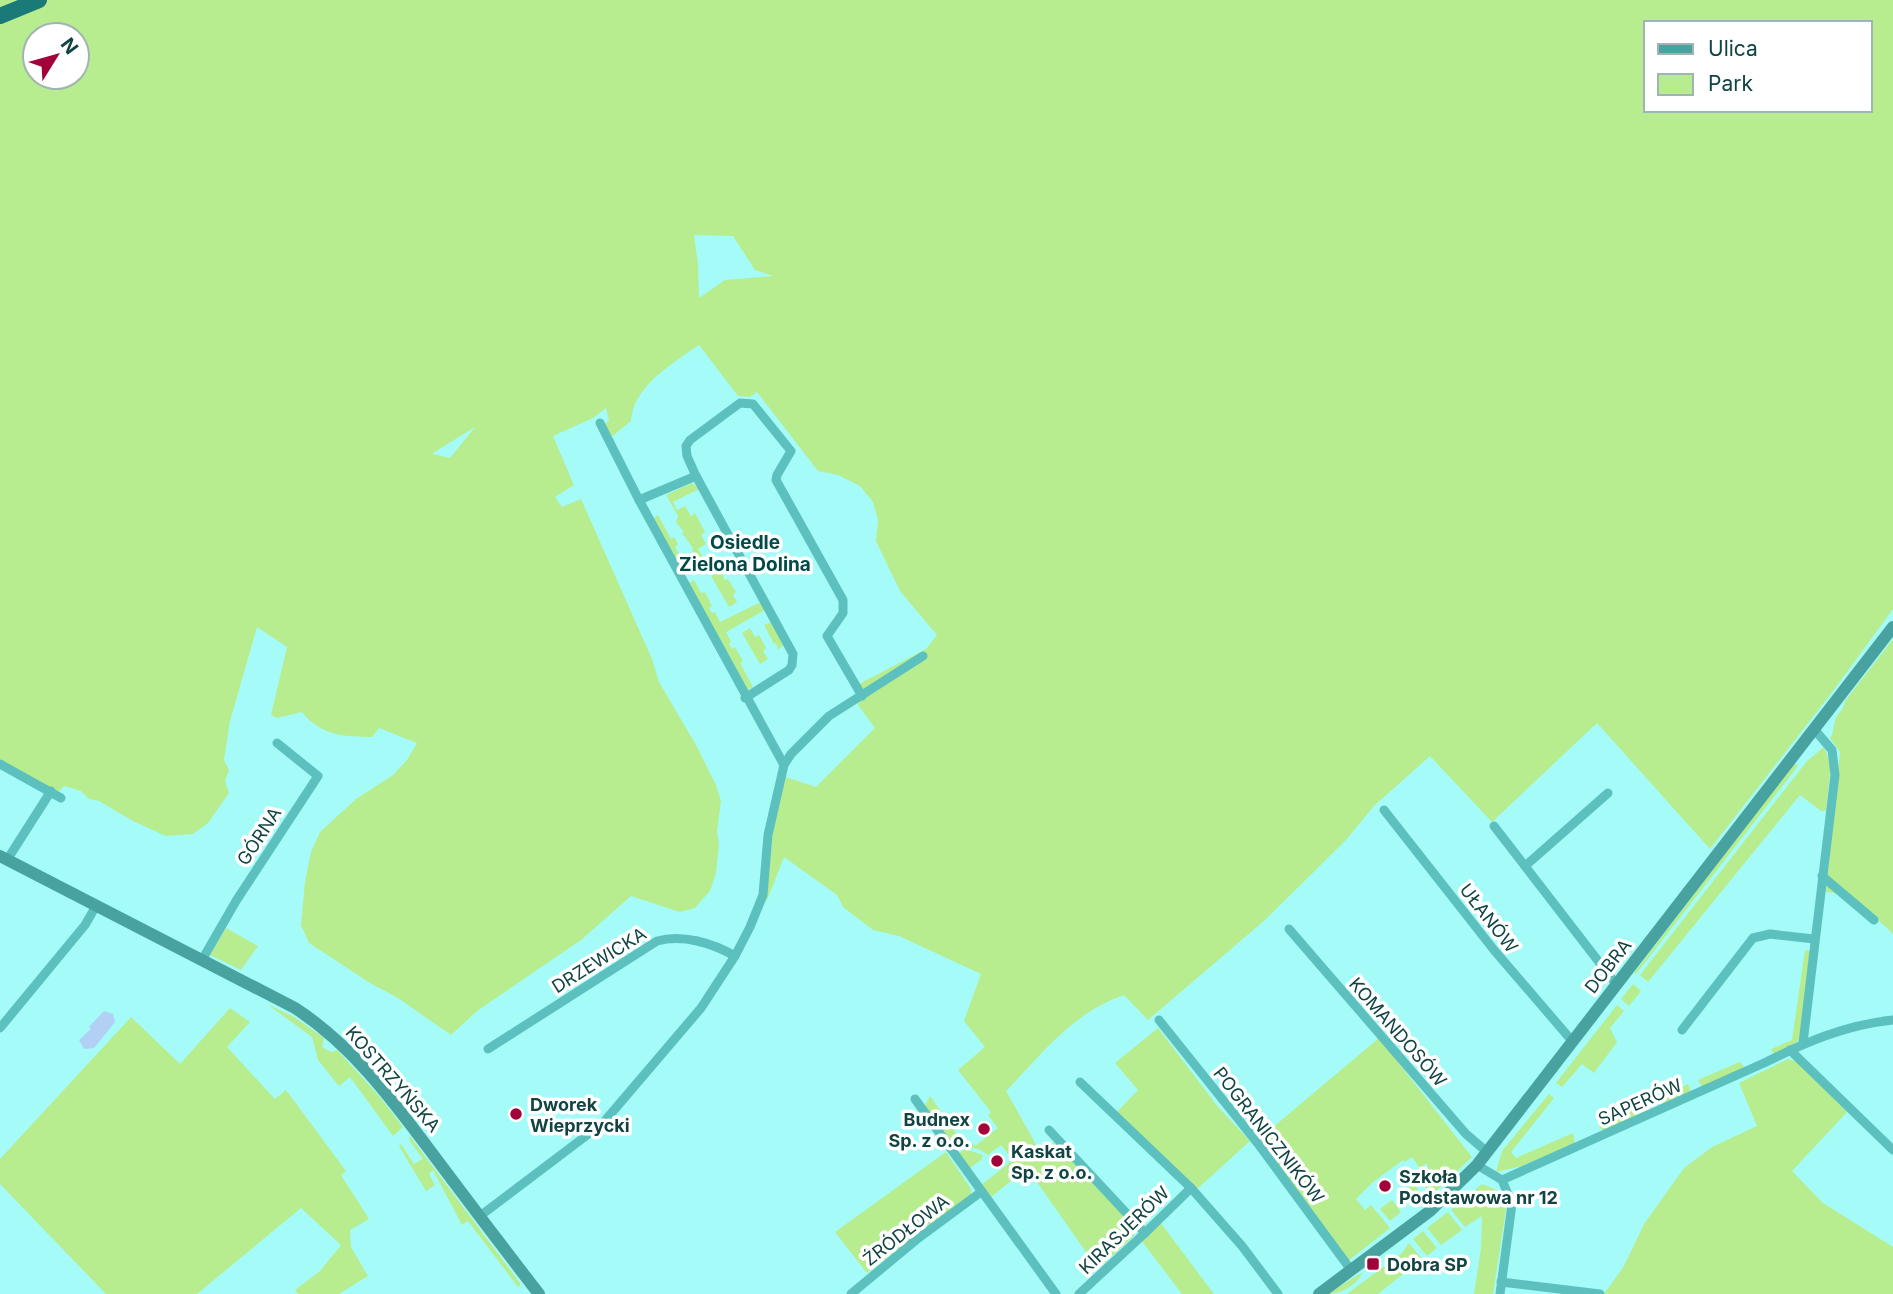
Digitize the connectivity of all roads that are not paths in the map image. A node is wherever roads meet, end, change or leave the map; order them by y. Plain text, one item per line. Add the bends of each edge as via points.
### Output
1 (39, 0) edge
2 (0, 16) edge
3 (600, 422) dead end
4 (696, 476) junction
5 (639, 500) junction
6 (1893, 627) edge
7 (923, 656) dead end
8 (862, 696) junction
9 (745, 698) junction
10 (1814, 729) junction
11 (277, 743) dead end
12 (0, 764) edge
13 (784, 765) junction
14 (51, 791) junction
15 (1608, 793) dead end
16 (61, 798) dead end
17 (1384, 810) dead end
18 (1494, 827) dead end
19 (3, 858) edge
20 (1525, 866) junction
21 (1822, 876) junction
22 (96, 906) junction
23 (1874, 920) dead end
24 (1289, 929) dead end
25 (1814, 939) junction
26 (735, 957) junction
27 (202, 960) junction
28 (1616, 984) junction
29 (1159, 1020) dead end
30 (1893, 1020) edge
31 (0, 1028) edge
32 (1682, 1030) dead end
33 (1573, 1042) junction
34 (1803, 1043) junction
35 (488, 1049) dead end
36 (1790, 1050) junction
37 (1080, 1082) dead end
38 (915, 1099) dead end
39 (1049, 1130) dead end
40 (1893, 1150) edge
41 (1487, 1152) junction
42 (1477, 1165) junction
43 (1502, 1180) junction
44 (1191, 1188) junction
45 (981, 1192) junction
46 (480, 1216) junction
47 (1145, 1233) junction
48 (1351, 1270) junction
49 (1501, 1282) junction
50 (539, 1294) edge
51 (851, 1294) edge
52 (1056, 1294) edge
53 (1079, 1294) edge
54 (1278, 1294) edge
55 (1319, 1294) edge
56 (1500, 1294) edge
57 (1600, 1294) edge

1 - 2 highway
3 - 5 street
4 - 5 street
4 - 8 street via 687,456 690,440 740,403 753,404 790,451 776,480 843,600 842,613 827,636
4 - 9 street via 793,654 789,670
5 - 9 street
6 - 10 street, DOBRA
7 - 8 street
8 - 13 street via 830,716
9 - 13 street
10 - 21 street via 1830,746 1834,761
10 - 28 street, DOBRA
11 - 27 street, GÓRNA via 318,776
12 - 14 street
13 - 26 street via 768,835 763,895
14 - 16 street
14 - 19 street
15 - 20 street
17 - 33 street, UŁANÓW
18 - 20 street
19 - 22 street, KOSTRZYŃSKA
20 - 28 street
21 - 23 street
21 - 25 street
22 - 27 street, KOSTRZYŃSKA
22 - 31 street via 86,925
24 - 41 street, KOMANDOSÓW via 1466,1134
25 - 32 street via 1770,934 1753,937
25 - 34 street
26 - 35 street, DRZEWICKA via 677,937 657,941
26 - 46 street via 701,1008 603,1123
27 - 46 street, KOSTRZYŃSKA via 295,1008 337,1040 390,1098
28 - 33 street, DOBRA
29 - 48 street, POGRANICZNIKÓW
30 - 34 street, SAPERÓW via 1836,1030
33 - 41 street, DOBRA
34 - 36 street, SAPERÓW
36 - 40 street
36 - 43 street, SAPERÓW
37 - 44 street
38 - 45 street
39 - 47 street
41 - 42 street, DOBRA
42 - 43 street
42 - 48 street, DOBRA via 1430,1211
43 - 49 street via 1512,1204
44 - 47 street, KIRASJERÓW
44 - 54 street
45 - 51 street, ŹRÓDŁOWA
45 - 52 street
46 - 50 street, KOSTRZYŃSKA
47 - 53 street, KIRASJERÓW
48 - 55 street, DOBRA
49 - 56 street
49 - 57 street

